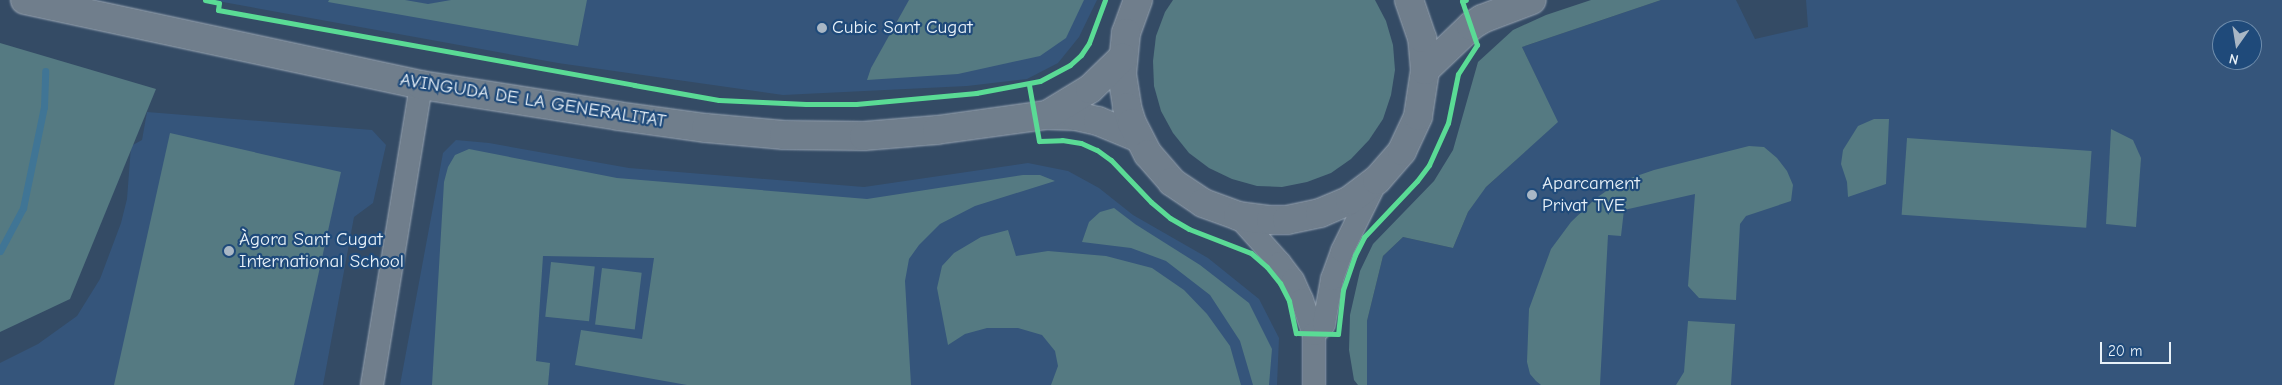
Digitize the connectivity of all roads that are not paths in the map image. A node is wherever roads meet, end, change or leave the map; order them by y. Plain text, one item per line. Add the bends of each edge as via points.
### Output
1 (25, 0) edge
2 (1138, 0) edge
3 (1408, 0) edge
4 (1532, 0) edge
5 (1122, 58) junction
6 (1425, 70) junction
7 (421, 85) junction
8 (1048, 115) junction
9 (1139, 138) junction
10 (1377, 180) junction
11 (1238, 216) junction
12 (1314, 334) junction
13 (372, 385) edge
14 (1314, 385) edge

1 - 7 street, AVINGUDA DE LA GENERALITAT
2 - 5 street
3 - 6 street via 1422,38
4 - 6 street via 1470,26
5 - 8 street, AVINGUDA DE LA GENERALITAT via 1090,88
5 - 9 street via 1126,107
6 - 10 street via 1422,101 1414,128 1402,151
7 - 8 street, AVINGUDA DE LA GENERALITAT via 618,116 784,135 899,135
7 - 13 street
8 - 9 street, AVINGUDA DE LA GENERALITAT via 1098,120
9 - 11 street via 1172,182 1203,203
10 - 11 street via 1350,200 1320,213 1288,220
10 - 12 street via 1342,251 1332,280 1324,324
11 - 12 street via 1293,280
12 - 14 street

